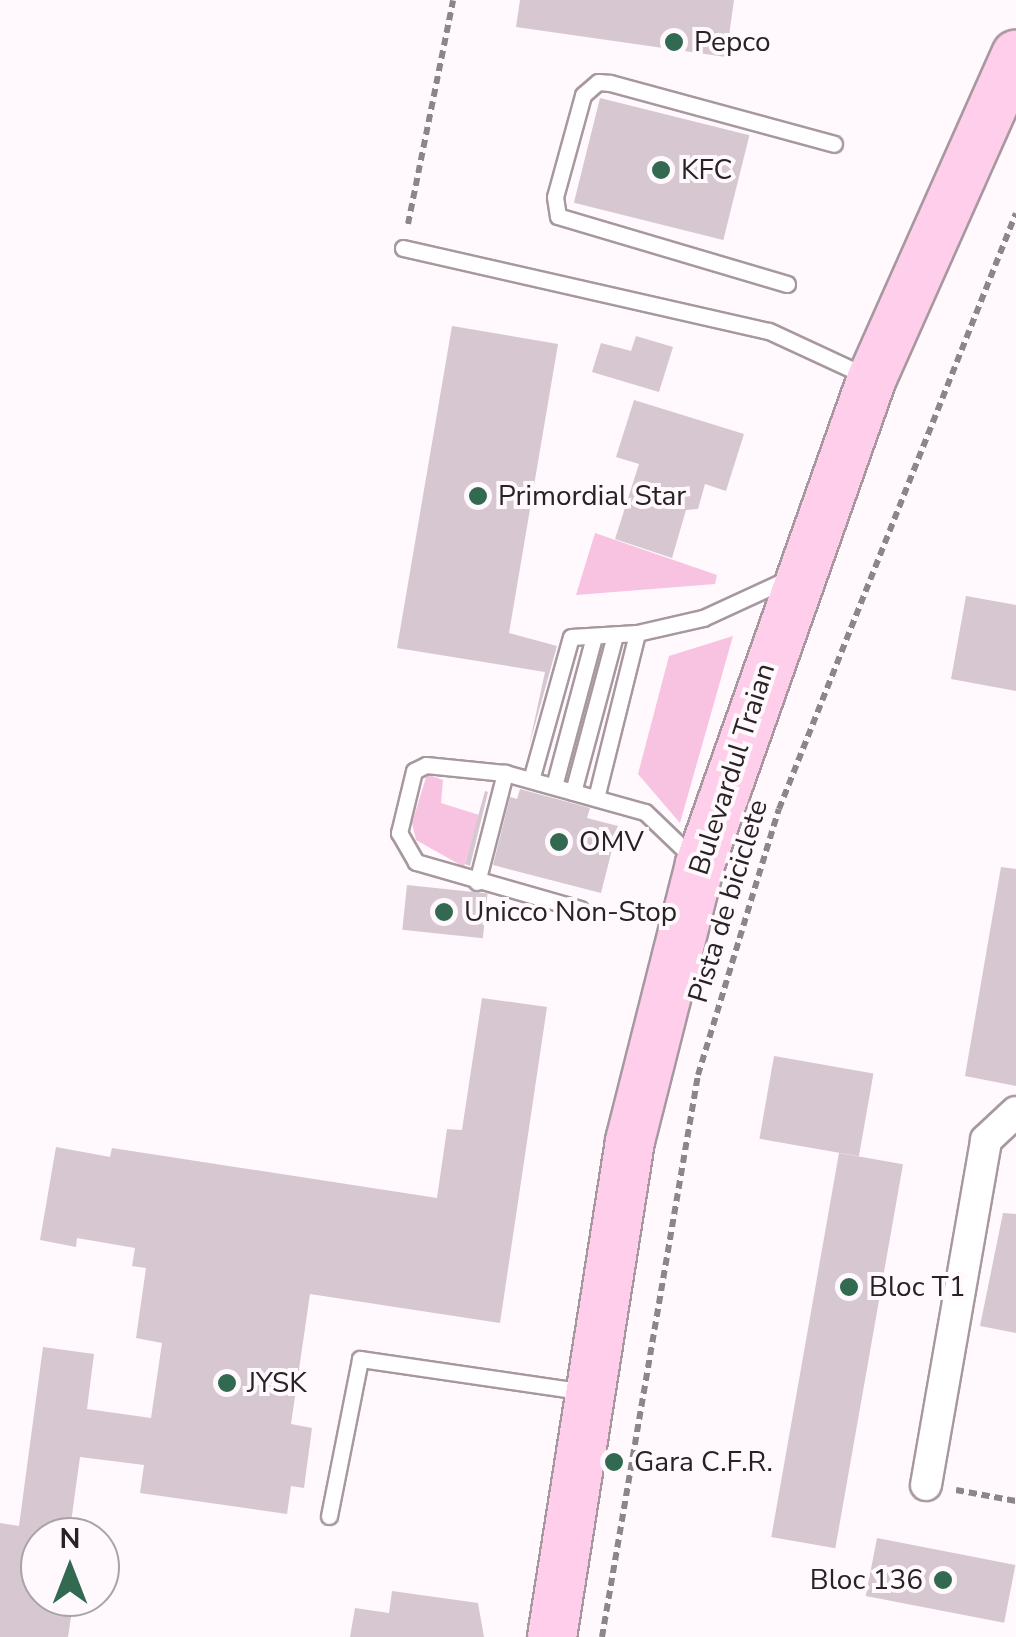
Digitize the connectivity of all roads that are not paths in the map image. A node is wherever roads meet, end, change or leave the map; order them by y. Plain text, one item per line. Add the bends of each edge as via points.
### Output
1 (1016, 55) edge
2 (834, 144) dead end
3 (403, 248) road end
4 (787, 284) dead end
5 (872, 378) junction
6 (800, 573) junction
7 (637, 633) junction
8 (614, 635) junction
9 (594, 637) junction
10 (505, 773) junction
11 (532, 780) junction
12 (554, 786) junction
13 (573, 792) junction
14 (596, 798) junction
15 (700, 864) junction
16 (477, 882) junction
17 (580, 909) dead end
18 (1016, 1112) edge
19 (591, 1393) junction
20 (926, 1485) road end
21 (329, 1516) dead end
22 (552, 1637) edge

1 - 5 main road, Bulevardul Traian
2 - 4 lane via 610,83 598,82 583,95 555,197 558,216
3 - 5 lane via 769,331
5 - 6 main road, Bulevardul Traian
6 - 7 lane via 704,618
6 - 15 main road, Bulevardul Traian
7 - 8 lane
7 - 14 lane
8 - 9 lane
8 - 13 lane
9 - 11 lane via 571,637
9 - 12 lane
10 - 11 lane
10 - 16 lane
10 - 16 lane via 426,765 414,771 401,844 426,870
11 - 12 lane
12 - 13 lane
13 - 14 lane
14 - 15 lane via 645,812
15 - 19 main road, Bulevardul Traian via 663,990 630,1141
16 - 17 lane
18 - 20 street via 986,1140
19 - 21 lane via 360,1359
19 - 22 main road, Bulevardul Traian

